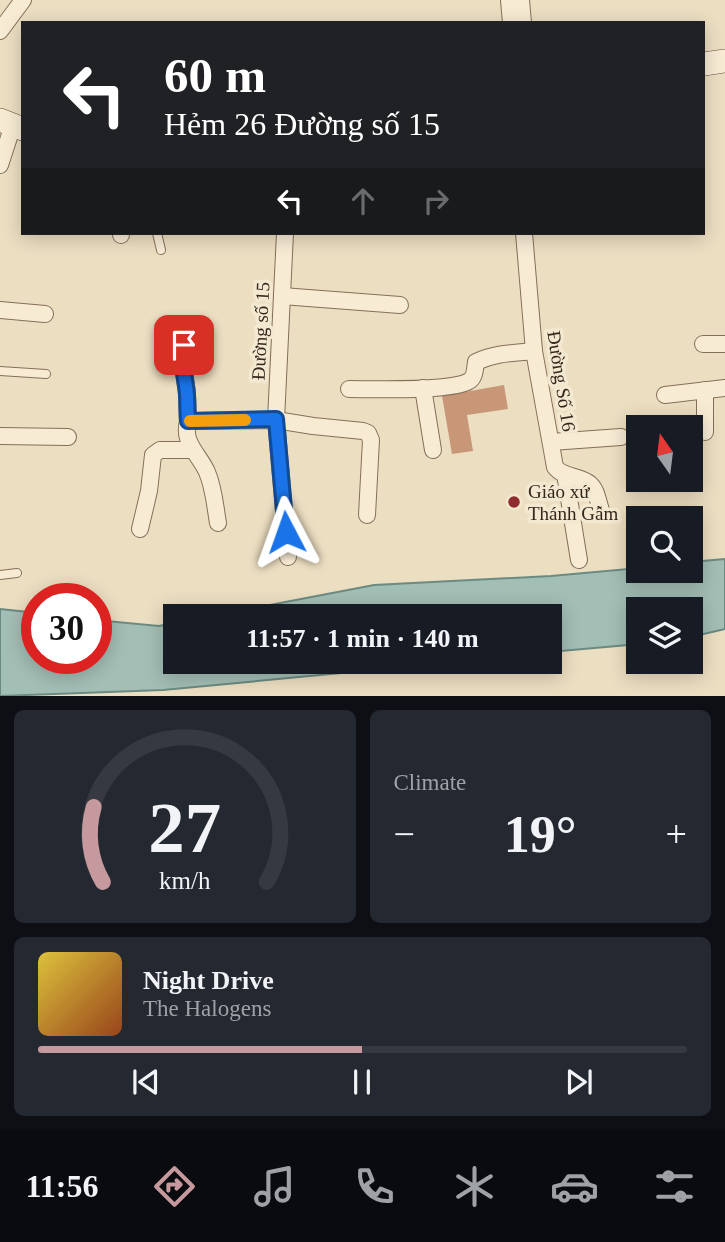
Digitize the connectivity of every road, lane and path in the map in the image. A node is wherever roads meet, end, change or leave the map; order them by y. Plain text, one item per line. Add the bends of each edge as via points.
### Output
1 (23, 0) edge
2 (509, 0) edge
3 (521, 0) edge
4 (511, 21) edge
5 (523, 21) edge
6 (0, 31) edge
7 (725, 61) edge
8 (705, 64) edge
9 (12, 124) edge
10 (0, 166) edge
11 (157, 235) edge
12 (285, 235) edge
13 (524, 235) edge
14 (161, 250) dead end
15 (282, 296) junction
16 (400, 305) dead end
17 (0, 310) edge
18 (45, 314) dead end
19 (703, 344) dead end
20 (725, 344) edge
21 (184, 345) dead end
22 (534, 351) junction
23 (0, 371) edge
24 (46, 374) dead end
25 (424, 388) junction
26 (725, 388) edge
27 (349, 389) dead end
28 (705, 390) junction
29 (666, 395) dead end
30 (276, 419) junction
31 (188, 421) junction
32 (705, 432) dead end
33 (0, 436) edge
34 (68, 437) dead end
35 (621, 437) dead end
36 (551, 442) junction
37 (191, 450) junction
38 (433, 450) dead end
39 (565, 474) junction
40 (601, 510) dead end
41 (367, 515) dead end
42 (218, 523) dead end
43 (140, 529) dead end
44 (288, 557) dead end
45 (579, 560) dead end
46 (18, 573) dead end
47 (0, 575) edge

1 - 6 street
2 - 4 street
3 - 5 street
7 - 8 main road
9 - 10 street
11 - 14 lane
12 - 15 street, Đường số 15
13 - 22 street, Đường Số 16
15 - 16 street
15 - 30 street, Đường số 15
17 - 18 street
19 - 20 street
21 - 31 street via 181,359
22 - 25 street via 484,358 476,362 469,382
22 - 36 street, Đường Số 16
23 - 24 lane
25 - 27 street
25 - 38 street
26 - 28 street
28 - 29 street
28 - 32 street
30 - 31 street
30 - 41 street via 368,433
30 - 44 street, Đường số 15
31 - 37 street
33 - 34 street
35 - 36 street
36 - 39 street, Đường Số 16 via 555,467
37 - 42 street via 206,470
37 - 43 street via 155,451
39 - 40 street via 589,483
39 - 45 street, Đường Số 16
46 - 47 lane

